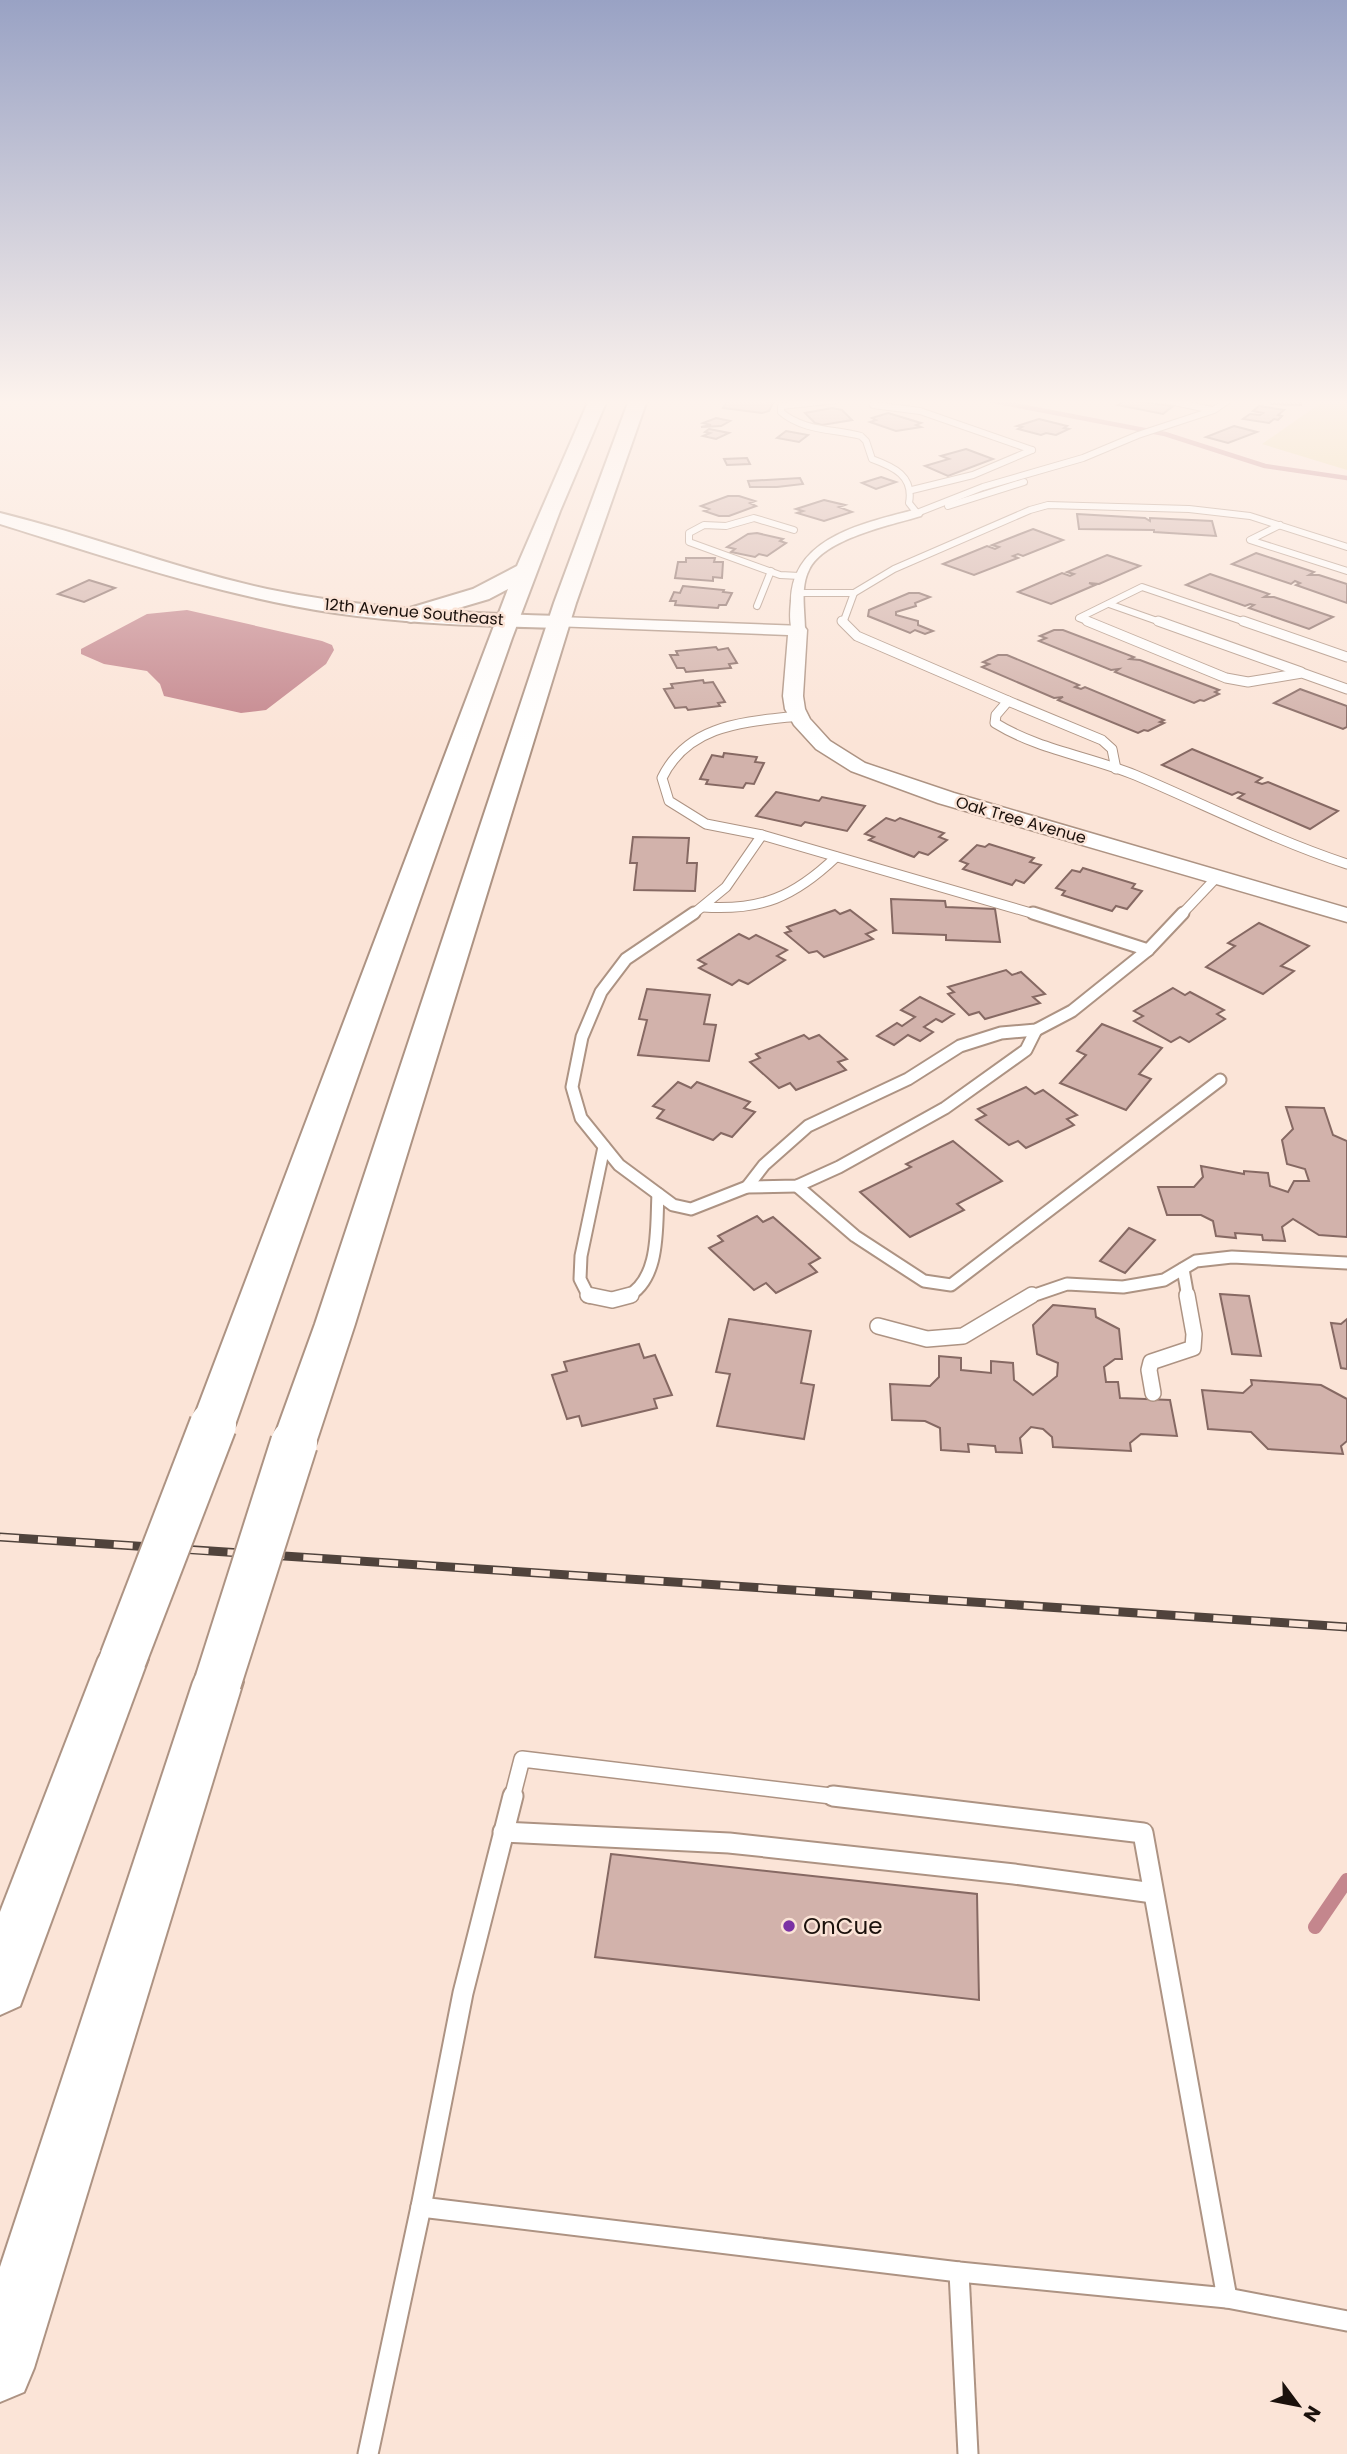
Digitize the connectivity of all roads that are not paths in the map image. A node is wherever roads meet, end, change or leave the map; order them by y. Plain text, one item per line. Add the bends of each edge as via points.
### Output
1 (550, 515) edge
2 (597, 515) edge
3 (913, 515) edge
4 (1019, 515) edge
5 (1237, 515) edge
6 (0, 518) edge
7 (1280, 525) junction
8 (794, 530) dead end
9 (1347, 547) edge
10 (527, 570) junction
11 (771, 571) junction
12 (1347, 571) edge
13 (800, 576) junction
14 (799, 593) junction
15 (854, 593) junction
16 (1109, 604) junction
17 (757, 606) dead end
18 (411, 615) junction
19 (507, 620) junction
20 (559, 622) junction
21 (798, 629) junction
22 (1347, 657) edge
23 (1301, 673) junction
24 (1347, 689) edge
25 (1008, 701) junction
26 (798, 716) junction
27 (1116, 769) junction
28 (762, 835) junction
29 (836, 857) junction
30 (1347, 864) edge
31 (1217, 877) junction
32 (703, 907) junction
33 (1347, 915) edge
34 (1149, 950) junction
35 (1036, 1030) junction
36 (1220, 1080) dead end
37 (604, 1147) junction
38 (797, 1186) junction
39 (747, 1187) junction
40 (658, 1194) junction
41 (1347, 1263) edge
42 (1183, 1269) junction
43 (878, 1326) dead end
44 (1153, 1393) dead end
45 (503, 1832) junction
46 (1153, 1893) junction
47 (0, 1986) edge
48 (422, 2207) junction
49 (960, 2272) junction
50 (1227, 2298) junction
51 (1347, 2321) edge
52 (0, 2368) edge
53 (368, 2454) edge
54 (968, 2454) edge

1 - 10 highway
2 - 20 highway
3 - 13 street via 833,543 808,560
4 - 15 lane via 894,569
5 - 7 lane
6 - 18 main road, 12th Avenue Southeast via 276,597
7 - 9 lane
7 - 12 lane via 1250,540
8 - 11 lane via 754,518 726,526 704,525 689,533 694,546
10 - 18 highway via 481,594
10 - 19 highway
11 - 13 lane
11 - 17 lane
13 - 14 street
14 - 15 lane
14 - 21 street
15 - 25 lane via 842,622 857,636
16 - 22 lane via 1142,587
16 - 23 lane
16 - 23 lane via 1079,618 1226,678 1248,682
18 - 19 main road, 12th Avenue Southeast
19 - 20 main road, 12th Avenue Southeast
19 - 47 highway, bridge via 213,1425
20 - 21 street, 12th Avenue Southeast
20 - 52 highway, bridge
21 - 26 street via 793,696
23 - 24 lane
25 - 27 lane via 1102,740 1112,748
25 - 27 lane via 995,723 1009,733
26 - 28 lane via 738,724 704,736 677,752 662,778 668,801 684,812 706,824
26 - 31 street, Oak Tree Avenue via 823,746 877,776
27 - 30 lane via 1280,842
28 - 29 lane
28 - 32 lane via 726,887
29 - 32 lane via 797,891 770,903 733,910
29 - 34 lane
31 - 33 street, Oak Tree Avenue
31 - 34 lane
32 - 37 lane via 626,959 601,992 582,1037 572,1087 581,1118
34 - 35 lane via 1072,1011
35 - 38 lane via 1026,1050 945,1108
35 - 39 lane via 1002,1032 960,1046 908,1079 808,1126 764,1165
36 - 38 lane via 951,1285 924,1281 855,1236
37 - 40 lane via 619,1165
37 - 40 lane via 581,1255 580,1279 589,1297 606,1302 629,1297 645,1283 652,1268
38 - 39 lane
39 - 40 lane via 691,1209 673,1205
41 - 42 lane via 1232,1257 1196,1261
42 - 43 lane via 1164,1280 1123,1287 1067,1284 1032,1294 963,1336 927,1339
42 - 44 lane via 1194,1348 1151,1362
45 - 46 lane via 729,1843
45 - 46 lane via 522,1759 1143,1833
45 - 48 lane via 463,1993
46 - 50 lane
48 - 49 lane
48 - 53 lane
49 - 50 lane
49 - 54 lane
50 - 51 lane

